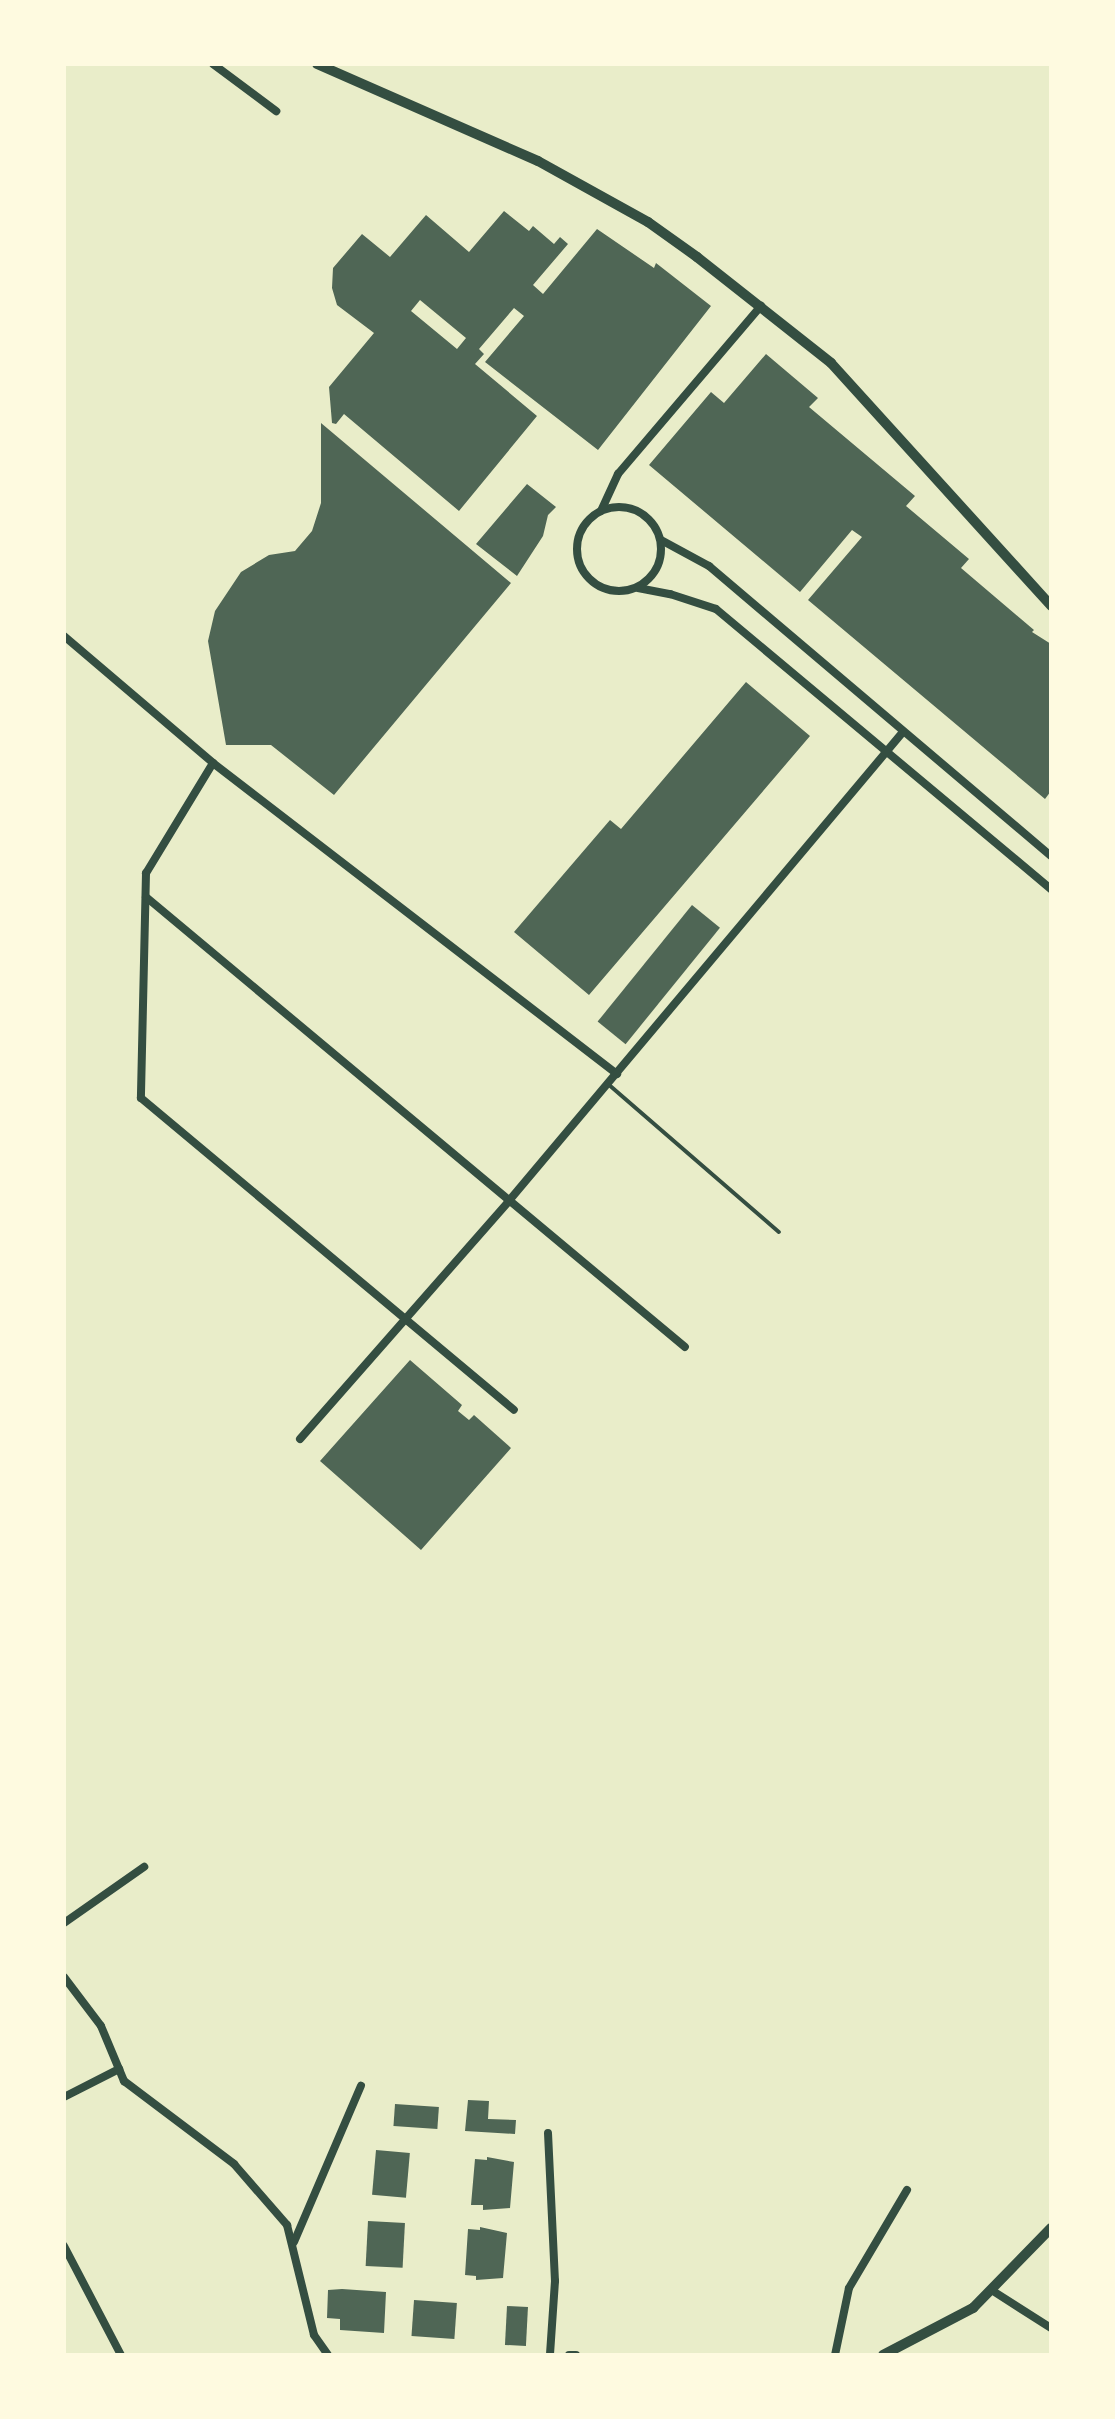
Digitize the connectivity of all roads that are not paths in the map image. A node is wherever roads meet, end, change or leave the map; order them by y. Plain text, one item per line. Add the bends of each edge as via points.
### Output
1 (213, 64) edge
2 (317, 64) edge
3 (276, 111) dead end
4 (761, 306) junction
5 (601, 511) junction
6 (661, 540) junction
7 (638, 588) junction
8 (1051, 606) edge
9 (64, 636) edge
10 (903, 732) junction
11 (887, 751) junction
12 (213, 763) junction
13 (1051, 856) edge
14 (1051, 889) edge
15 (146, 897) junction
16 (617, 1074) junction
17 (608, 1084) junction
18 (508, 1202) junction
19 (779, 1232) dead end
20 (406, 1320) junction
21 (685, 1347) dead end
22 (514, 1410) dead end
23 (300, 1439) dead end
24 (144, 1867) dead end
25 (64, 1923) edge
26 (64, 1977) edge
27 (119, 2069) junction
28 (361, 2086) dead end
29 (64, 2097) edge
30 (548, 2133) dead end
31 (907, 2190) dead end
32 (1051, 2228) edge
33 (294, 2242) junction
34 (64, 2246) edge
35 (993, 2291) junction
36 (1051, 2328) edge
37 (121, 2355) edge
38 (328, 2355) edge
39 (550, 2355) edge
40 (569, 2355) edge
41 (576, 2355) edge
42 (835, 2355) edge
43 (883, 2355) edge

1 - 3 street
2 - 4 street via 483,135 594,191 648,222
4 - 5 street via 618,474
4 - 8 street via 831,363
5 - 6 street via 638,511
5 - 7 street via 577,541 581,568 599,587 625,592
6 - 7 street via 658,568
6 - 10 street via 709,566
7 - 11 street via 716,609
9 - 12 street
10 - 11 street
10 - 13 street
11 - 14 street
11 - 16 street
12 - 15 street via 146,873
12 - 16 street
15 - 18 street
15 - 20 street via 141,1098
16 - 17 street
17 - 18 street
17 - 19 lane
18 - 20 street
18 - 21 street
20 - 22 street
20 - 23 street
24 - 25 street
26 - 27 street via 101,2026
27 - 29 street
27 - 33 street via 124,2081 253,2182
28 - 33 street
30 - 39 street via 555,2281
31 - 42 street via 849,2288
32 - 35 street
33 - 38 street via 314,2335
34 - 37 street
35 - 36 street
35 - 43 street via 973,2308
40 - 41 street

